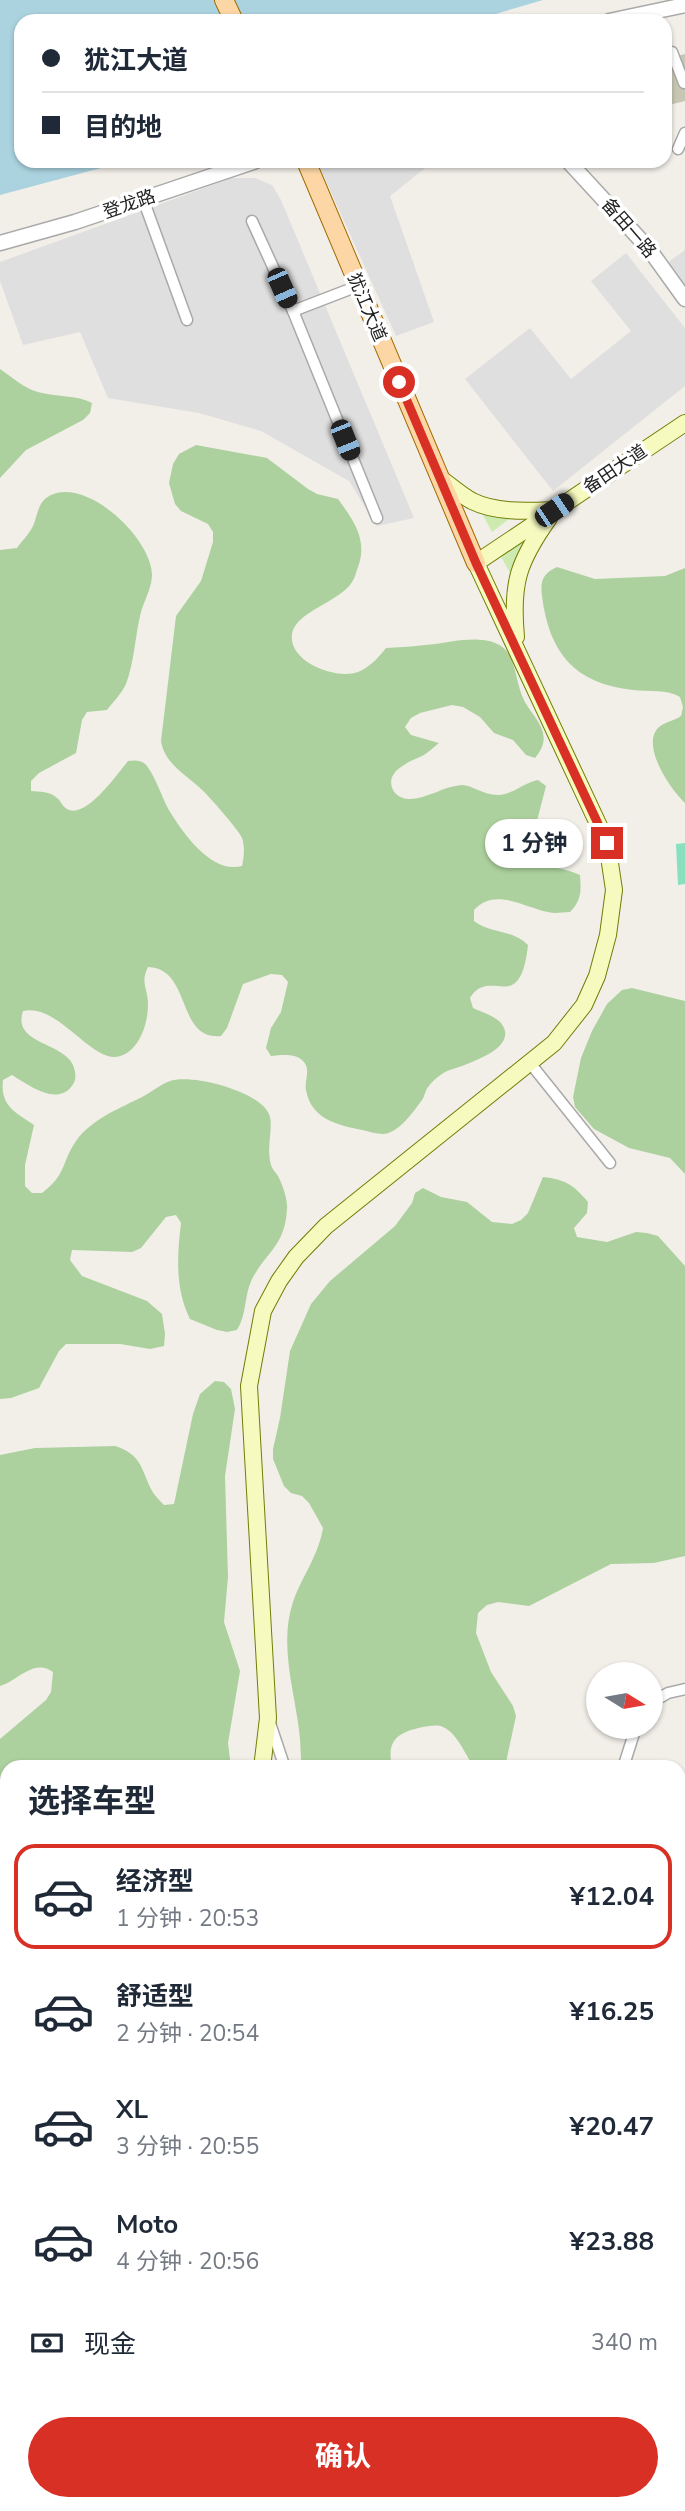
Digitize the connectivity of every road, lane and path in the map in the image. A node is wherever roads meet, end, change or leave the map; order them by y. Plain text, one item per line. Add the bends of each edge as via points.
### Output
1 (685, 5) edge
2 (642, 14) edge
3 (672, 60) edge
4 (684, 83) edge
5 (685, 133) edge
6 (678, 149) dead end
7 (235, 168) edge
8 (302, 168) edge
9 (309, 168) edge
10 (574, 168) edge
11 (143, 199) junction
12 (324, 206) junction
13 (252, 221) dead end
14 (0, 243) edge
15 (358, 286) junction
16 (685, 299) edge
17 (293, 311) junction
18 (187, 320) dead end
19 (685, 423) edge
20 (440, 478) junction
21 (554, 510) junction
22 (377, 517) dead end
23 (476, 563) junction
24 (518, 652) junction
25 (530, 1063) junction
26 (610, 1163) dead end
27 (685, 1689) edge
28 (663, 1696) edge
29 (268, 1718) junction
30 (632, 1740) edge
31 (263, 1760) edge
32 (282, 1760) edge
33 (626, 1760) edge

1 - 2 street
3 - 4 street
5 - 6 street
7 - 11 street, 登龙路
8 - 12 main road, 犹江大道
9 - 12 main road, 犹江大道
10 - 16 street, 备田一路 via 649,249
11 - 14 street, 登龙路
11 - 18 street
12 - 15 main road, 犹江大道
13 - 17 street
15 - 17 street
15 - 20 main road, 犹江大道
17 - 22 street
19 - 21 main road, 备田大道
20 - 21 main road via 472,501 522,511
20 - 23 main road, 犹江大道
21 - 23 main road, 备田大道
21 - 24 main road via 521,563 515,585
23 - 24 main road
24 - 25 main road via 607,843 614,890 603,954 584,1005 554,1043
25 - 26 street
25 - 29 main road via 326,1226 296,1257 263,1311 249,1386
27 - 28 street
29 - 31 main road
29 - 32 street
30 - 33 street

